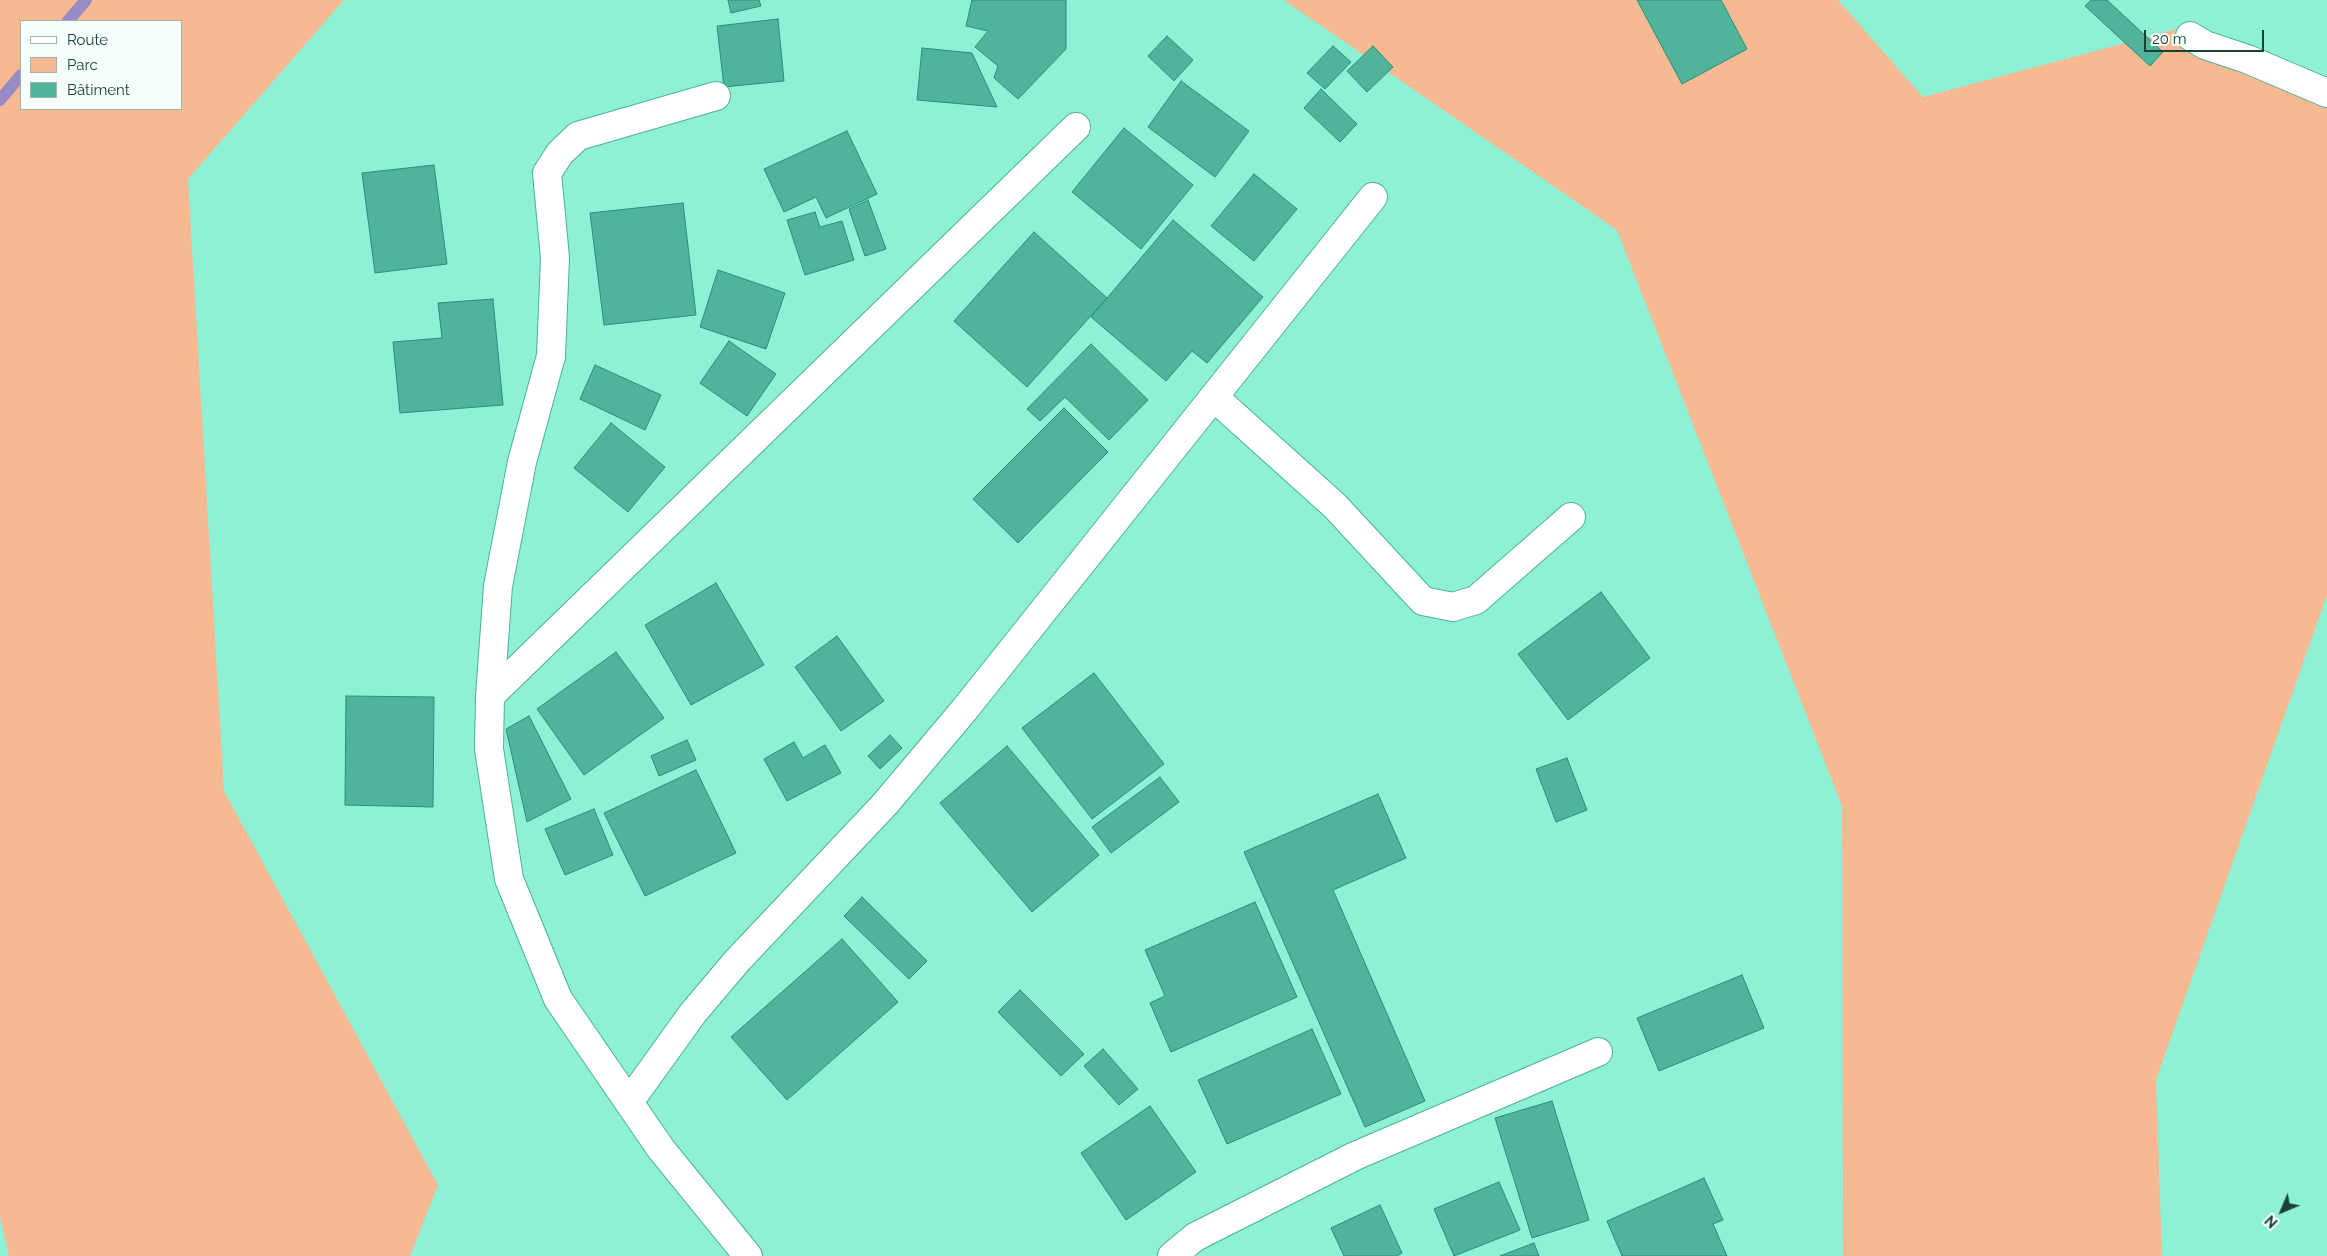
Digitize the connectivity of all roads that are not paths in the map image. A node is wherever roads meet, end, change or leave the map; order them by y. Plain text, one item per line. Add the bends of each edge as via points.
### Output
1 (2190, 36) dead end
2 (2327, 94) edge
3 (716, 96) dead end
4 (1076, 127) dead end
5 (1374, 197) dead end
6 (1214, 398) junction
7 (1571, 516) dead end
8 (490, 696) junction
9 (1598, 1052) dead end
10 (629, 1102) junction
11 (748, 1256) edge
12 (1172, 1256) edge

1 - 2 street
3 - 8 street via 578,136 560,153 547,173 555,258 551,356 522,462 498,586
4 - 8 street
5 - 6 street
6 - 7 street via 1336,506 1423,601 1453,607 1476,600
6 - 10 street via 965,709 884,804 693,1013
8 - 10 street via 489,749 509,880 558,999
9 - 12 street via 1355,1156 1195,1238
10 - 11 street via 661,1149

